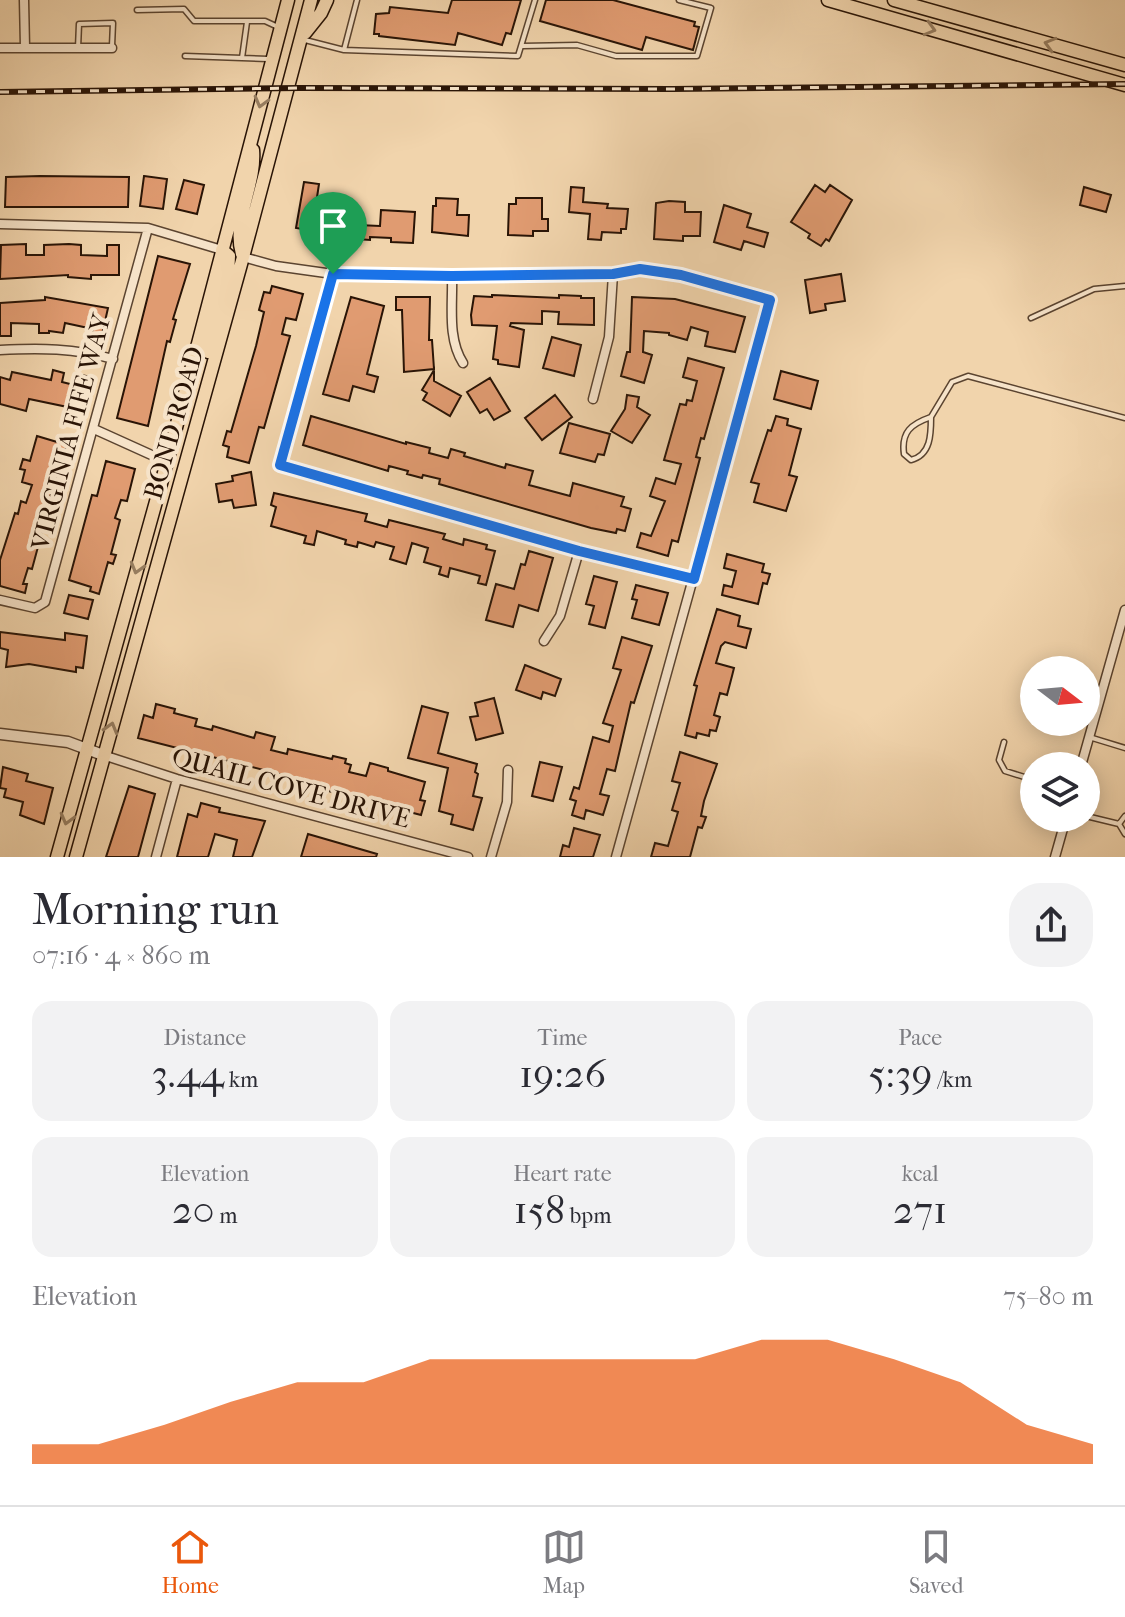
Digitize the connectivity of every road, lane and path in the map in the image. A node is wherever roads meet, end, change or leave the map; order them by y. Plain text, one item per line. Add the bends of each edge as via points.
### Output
1 (24, 0) edge
2 (288, 0) edge
3 (311, 0) edge
4 (327, 0) edge
5 (357, 0) edge
6 (535, 0) edge
7 (679, 0) edge
8 (828, 0) edge
9 (894, 0) edge
10 (137, 10) dead end
11 (247, 22) junction
12 (280, 28) junction
13 (301, 39) junction
14 (521, 46) junction
15 (25, 47) junction
16 (0, 48) edge
17 (78, 48) junction
18 (112, 48) joint
19 (344, 50) junction
20 (185, 56) dead end
21 (242, 58) junction
22 (272, 59) junction
23 (1125, 65) edge
24 (1125, 85) edge
25 (252, 136) junction
26 (0, 224) edge
27 (148, 228) junction
28 (222, 250) junction
29 (243, 257) junction
30 (333, 274) junction
31 (613, 274) junction
32 (452, 276) junction
33 (1125, 286) edge
34 (1031, 318) dead end
35 (0, 350) edge
36 (113, 359) junction
37 (463, 363) dead end
38 (210, 374) junction
39 (593, 399) dead end
40 (931, 417) junction
41 (1125, 418) edge
42 (94, 429) junction
43 (167, 462) junction
44 (579, 551) junction
45 (155, 572) junction
46 (694, 579) junction
47 (0, 600) edge
48 (1125, 610) edge
49 (544, 641) dead end
50 (0, 734) edge
51 (1089, 737) junction
52 (1004, 742) dead end
53 (1125, 748) edge
54 (86, 749) junction
55 (1085, 752) edge
56 (103, 755) junction
57 (508, 770) dead end
58 (1020, 776) edge
59 (177, 779) junction
60 (1125, 816) edge
61 (1100, 819) edge
62 (1119, 824) junction
63 (1062, 832) edge
64 (1125, 834) edge
65 (57, 857) edge
66 (76, 857) edge
67 (156, 857) edge
68 (468, 857) edge
69 (491, 857) edge
70 (616, 857) edge
71 (1055, 857) edge

1 - 15 street
2 - 12 main road, BOND ROAD
3 - 13 main road, BOND ROAD
4 - 13 main road
5 - 19 lane
6 - 14 lane
7 - 14 lane via 711,8 697,56 616,56 577,45
8 -> 24 main road
23 -> 9 main road
10 - 11 lane via 184,9 194,21
11 - 12 lane via 265,21
11 - 21 lane
12 - 22 main road, BOND ROAD
13 - 19 lane
13 - 29 main road, BOND ROAD
14 - 19 lane via 518,56
15 - 16 street
15 - 17 street
17 - 18 street
17 - 18 lane via 79,24 113,23
20 - 21 lane
21 - 22 lane
22 -> 25 main road, BOND ROAD
25 - 28 main road, BOND ROAD
25 - 29 main road via 254,159 239,236
26 - 27 street
27 - 28 street
27 - 36 street, VIRGINIA FIFE WAY
28 - 38 main road via 230,262 207,357
28 - 43 main road, BOND ROAD
29 - 30 street
29 - 38 main road, BOND ROAD
30 - 32 street
30 - 44 street via 280,465
31 - 32 street
31 - 39 street via 613,314
31 - 46 street via 664,271 770,300
32 - 37 street via 453,339
33 - 34 lane via 1094,289
35 - 36 street via 47,347
36 - 42 street, VIRGINIA FIFE WAY
38 - 45 main road, BOND ROAD
40 - 40 lane via 913,423 906,432 904,454 911,460 928,447
40 - 41 lane via 952,382 968,376
42 - 43 street
42 - 47 street, VIRGINIA FIFE WAY via 45,602 35,608
43 - 45 main road via 174,473 153,552
43 -> 54 main road, BOND ROAD
44 - 46 street
44 - 49 street via 560,616
56 -> 45 main road, BOND ROAD
46 - 70 street
48 - 51 street
50 - 54 street
51 - 53 lane
51 - 55 street
52 - 58 lane via 999,760 1005,771
54 - 56 street
54 -> 65 main road, BOND ROAD
56 - 59 street, QUAIL COVE DRIVE
56 - 66 main road, BOND ROAD
57 - 69 street via 507,802
59 - 67 street
59 - 68 street, QUAIL COVE DRIVE
60 - 62 lane
61 - 62 lane
62 - 64 lane
63 - 71 street

